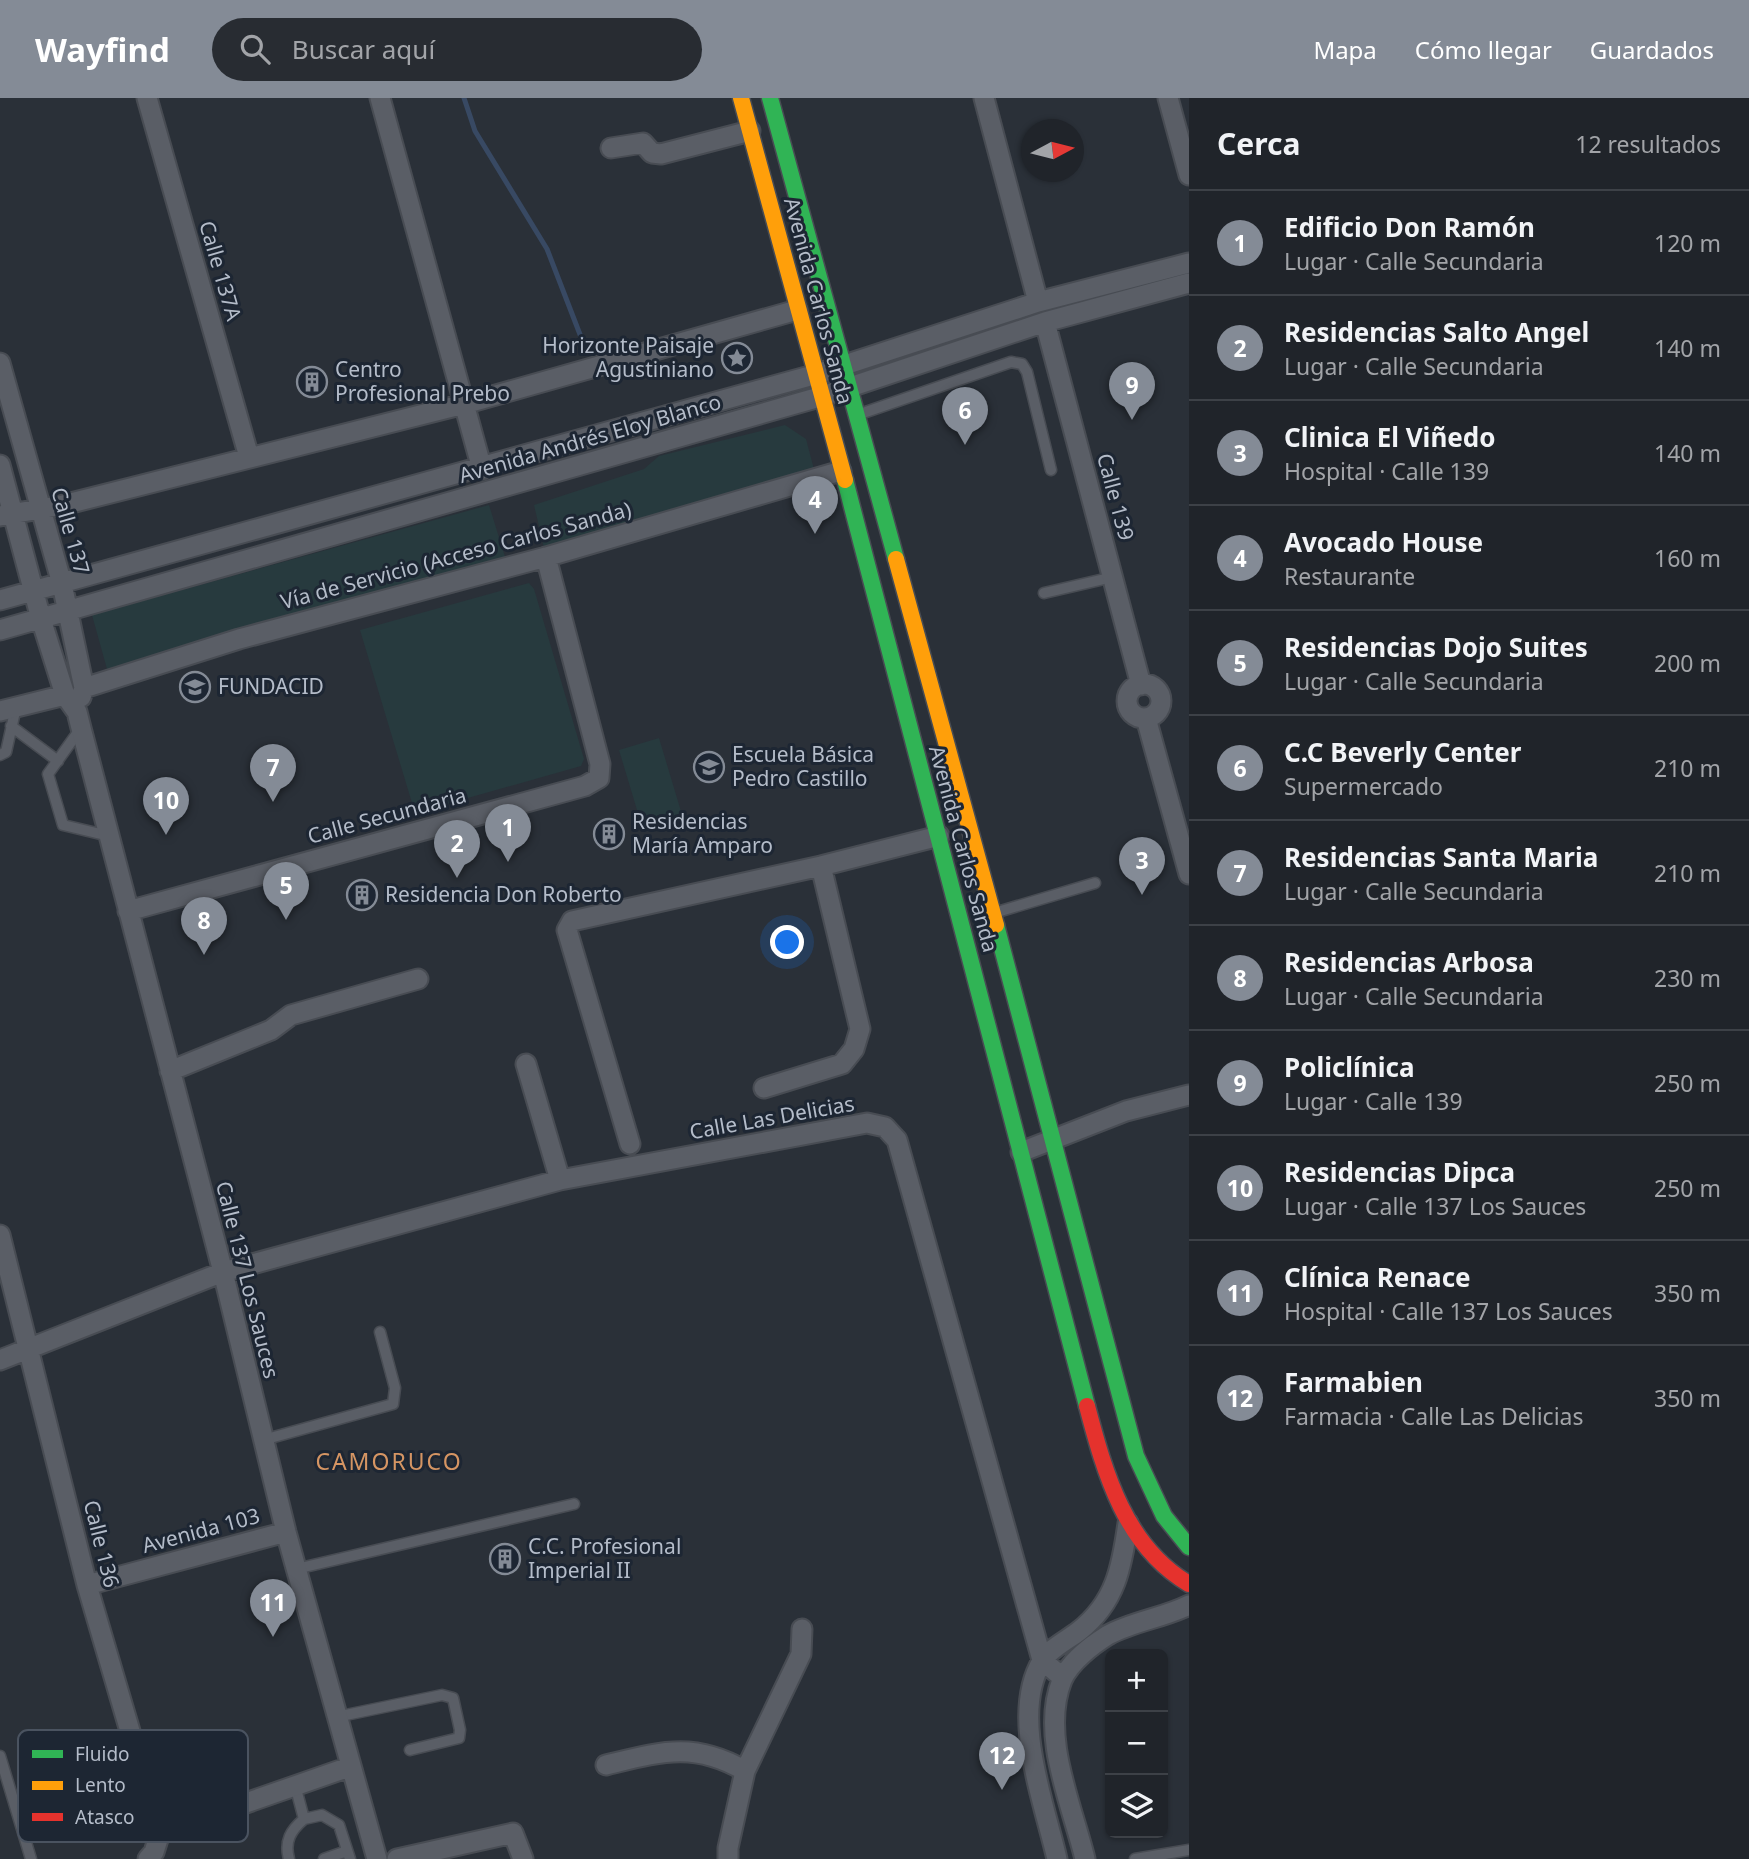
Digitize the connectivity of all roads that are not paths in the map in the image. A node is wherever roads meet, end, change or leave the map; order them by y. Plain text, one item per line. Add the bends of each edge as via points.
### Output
1 (147, 98) edge
2 (380, 98) edge
3 (741, 98) edge
4 (770, 98) edge
5 (984, 98) edge
6 (1168, 98) edge
7 (750, 131) junction
8 (611, 148) dead end
9 (1189, 175) edge
10 (1189, 263) edge
11 (1189, 283) edge
12 (1038, 302) junction
13 (797, 310) junction
14 (1045, 322) junction
15 (0, 363) edge
16 (842, 367) junction
17 (817, 374) junction
18 (848, 387) junction
19 (823, 396) junction
20 (464, 404) junction
21 (856, 415) junction
22 (249, 457) junction
23 (0, 465) edge
24 (482, 469) junction
25 (1051, 470) dead end
26 (841, 471) junction
27 (40, 508) junction
28 (7, 514) edge
29 (546, 557) junction
30 (1113, 577) junction
31 (62, 584) junction
32 (33, 591) junction
33 (1044, 593) dead end
34 (0, 600) edge
35 (68, 611) junction
36 (41, 619) junction
37 (0, 630) edge
38 (84, 688) junction
39 (65, 695) junction
40 (9, 715) edge
41 (79, 720) junction
42 (0, 755) edge
43 (58, 761) junction
44 (109, 836) junction
45 (939, 836) junction
46 (821, 866) junction
47 (1189, 874) edge
48 (1095, 883) dead end
49 (128, 911) junction
50 (993, 914) junction
51 (418, 979) dead end
52 (526, 1064) dead end
53 (170, 1071) junction
54 (764, 1088) dead end
55 (1189, 1095) edge
56 (1055, 1140) junction
57 (630, 1144) dead end
58 (1021, 1152) junction
59 (560, 1180) junction
60 (0, 1235) edge
61 (223, 1272) junction
62 (380, 1332) dead end
63 (30, 1347) junction
64 (0, 1360) edge
65 (263, 1440) junction
66 (574, 1504) dead end
67 (1128, 1523) junction
68 (285, 1532) junction
69 (1189, 1547) edge
70 (296, 1569) junction
71 (1189, 1584) edge
72 (87, 1585) junction
73 (1189, 1605) edge
74 (802, 1629) dead end
75 (1042, 1660) junction
76 (1063, 1678) junction
77 (335, 1717) junction
78 (130, 1730) edge
79 (410, 1750) dead end
80 (0, 1756) edge
81 (606, 1765) dead end
82 (349, 1767) junction
83 (745, 1771) junction
84 (295, 1784) junction
85 (248, 1801) edge
86 (18, 1816) edge
87 (304, 1819) junction
88 (26, 1842) edge
89 (158, 1842) edge
90 (1189, 1850) edge
91 (349, 1855) edge
92 (31, 1859) edge
93 (148, 1859) edge
94 (289, 1859) edge
95 (324, 1859) edge
96 (377, 1859) edge
97 (397, 1859) edge
98 (523, 1859) edge
99 (728, 1859) edge
100 (1057, 1859) edge
101 (1085, 1859) edge
102 (1135, 1859) edge

1 - 22 street, Calle 137A
2 - 20 street
3 - 7 street, Avenida Carlos Sanda
4 - 16 street, Avenida Carlos Sanda
5 - 12 street
6 - 9 street
7 - 8 street via 662,155 643,144
7 - 13 street, Avenida Carlos Sanda
10 - 12 street, Avenida Andrés Eloy Blanco
11 - 14 street, Avenida Andrés Eloy Blanco
12 - 16 street, Avenida Andrés Eloy Blanco
13 - 17 street, Avenida Carlos Sanda
13 - 20 street
14 - 18 street, Avenida Andrés Eloy Blanco
14 - 30 street, Calle 139
15 - 27 street, Calle 137
16 - 17 street, Avenida Andrés Eloy Blanco
16 - 18 street, Avenida Carlos Sanda
17 - 19 street, Avenida Carlos Sanda
17 - 24 street, Avenida Andrés Eloy Blanco
18 - 19 street, Avenida Andrés Eloy Blanco
18 - 21 street, Avenida Carlos Sanda
19 - 26 street, Avenida Carlos Sanda
19 - 35 street, Avenida Andrés Eloy Blanco
20 - 22 street
20 - 24 street
21 - 25 lane via 1011,362 1022,364
21 - 50 street, Avenida Carlos Sanda
22 - 27 street
23 - 28 street
24 - 31 street, Avenida Andrés Eloy Blanco
26 - 29 street, Vía de Servicio (Acceso Carlos Sanda)
26 - 45 street, Avenida Carlos Sanda
27 - 28 street
27 - 31 street, Calle 137
28 - 32 street
29 - 38 street, Vía de Servicio (Acceso Carlos Sanda) via 239,639
29 - 49 street, Calle Secundaria via 600,764 599,778 585,786
30 - 33 lane
30 - 47 street, Calle 139 via 1141,685 1128,695 1128,706 1135,716 1146,718
31 - 32 street, Avenida Andrés Eloy Blanco
31 - 35 street, Calle 137
32 - 34 street, Avenida Andrés Eloy Blanco
32 - 36 street
35 - 36 street, Avenida Andrés Eloy Blanco
35 - 38 street, Calle 137
36 - 37 street, Avenida Andrés Eloy Blanco
36 - 39 street
38 - 41 street, Calle 137
39 - 40 street
39 - 41 street
40 - 42 lane via 6,752
40 - 43 lane
41 - 43 lane
41 - 44 street, Calle 137 Los Sauces
43 - 44 lane via 48,774 63,825
44 - 49 street, Calle 137 Los Sauces
45 - 46 street
45 - 58 street, Avenida Carlos Sanda
46 - 54 street via 860,1029 854,1049 842,1064
46 - 57 street via 572,921 567,930
48 - 50 lane
49 - 53 street, Calle 137 Los Sauces
50 - 56 street, Avenida Carlos Sanda
51 - 53 street via 291,1015 271,1030
52 - 59 street
53 - 61 street, Calle 137 Los Sauces
55 - 56 street via 1126,1111
56 - 58 street
56 - 69 street, Avenida Carlos Sanda via 1136,1456 1169,1529
58 - 67 street, Avenida Carlos Sanda via 1105,1474
59 - 61 street, Calle Las Delicias
59 - 75 street, Calle Las Delicias via 867,1123 885,1126 897,1140
60 - 63 street, Calle 136
61 - 63 street, Calle Las Delicias
61 - 65 street, Calle 137 Los Sauces
62 - 65 lane via 395,1388 393,1404
63 - 64 street, Calle Las Delicias
63 - 72 street, Calle 136
65 - 68 street, Calle 137 Los Sauces
66 - 70 lane
67 - 71 street, Avenida Carlos Sanda via 1170,1575
67 - 75 street via 1123,1562 1111,1598 1090,1622
68 - 70 street, Calle 137 Los Sauces
68 - 72 street, Avenida 103
70 - 77 street, Calle 137 Los Sauces
72 - 78 street, Calle 136
73 - 76 street via 1108,1636 1081,1655
74 - 83 street via 801,1654
75 - 76 street
75 - 100 street via 1029,1698 1027,1726
76 - 101 street via 1056,1706 1057,1749
77 - 79 lane via 442,1695 453,1698 458,1738
77 - 82 street, Calle 137 Los Sauces
80 - 86 lane
81 - 83 street via 681,1750 702,1752
82 - 84 street
82 - 96 street, Calle 137 Los Sauces
83 - 99 street
84 - 85 street
84 - 87 lane
87 - 91 lane via 331,1818 339,1825
87 - 94 lane via 292,1829
88 - 92 lane
89 - 93 street
90 - 102 lane
91 - 95 lane
97 - 98 street via 513,1833

